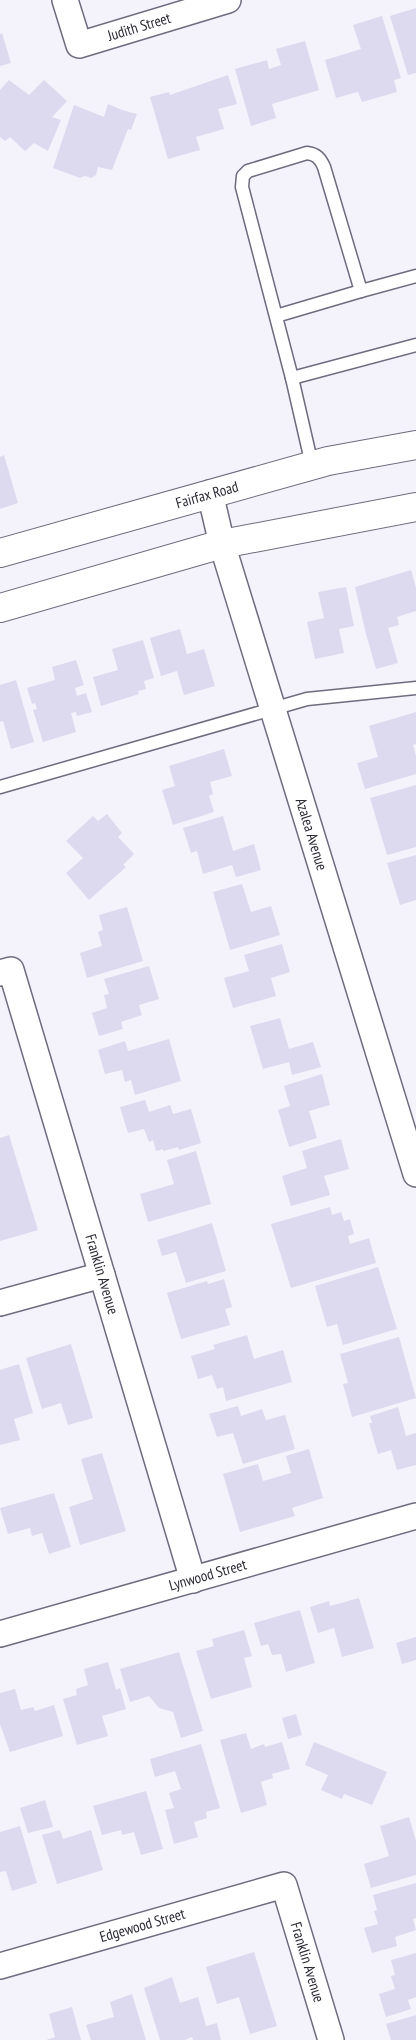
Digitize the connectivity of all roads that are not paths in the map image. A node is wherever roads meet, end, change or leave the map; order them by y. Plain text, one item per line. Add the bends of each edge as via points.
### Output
1 (65, 0) edge
2 (228, 0) edge
3 (416, 276) edge
4 (361, 291) junction
5 (276, 316) junction
6 (416, 345) edge
7 (292, 378) junction
8 (416, 445) edge
9 (312, 465) junction
10 (210, 493) junction
11 (416, 506) edge
12 (222, 544) junction
13 (0, 552) edge
14 (0, 608) edge
15 (416, 688) edge
16 (273, 709) junction
17 (0, 787) edge
18 (5, 971) edge
19 (416, 1174) edge
20 (102, 1274) junction
21 (0, 1304) edge
22 (416, 1516) edge
23 (193, 1580) junction
24 (0, 1634) edge
25 (284, 1885) joint
26 (0, 1966) edge
27 (331, 2040) edge

1 - 2 street, Judith Street via 79,45
3 - 4 lane
4 - 5 lane
4 - 5 lane via 324,167 314,154 307,153 248,171 243,176 242,187
5 - 7 lane
6 - 7 lane
7 - 9 lane
8 - 9 main road, Fairfax Road
9 - 10 main road, Fairfax Road
10 - 12 street, Azalea Avenue
10 - 13 main road, Fairfax Road
11 - 12 main road
12 - 14 main road
12 - 16 street, Azalea Avenue
15 - 16 lane via 307,699
16 - 17 lane
16 - 19 street, Azalea Avenue
18 - 20 street, Franklin Avenue
20 - 21 street
20 - 23 street, Franklin Avenue
22 - 23 street, Lynwood Street
23 - 24 street, Lynwood Street
25 - 26 street, Edgewood Street
25 - 27 street, Franklin Avenue

